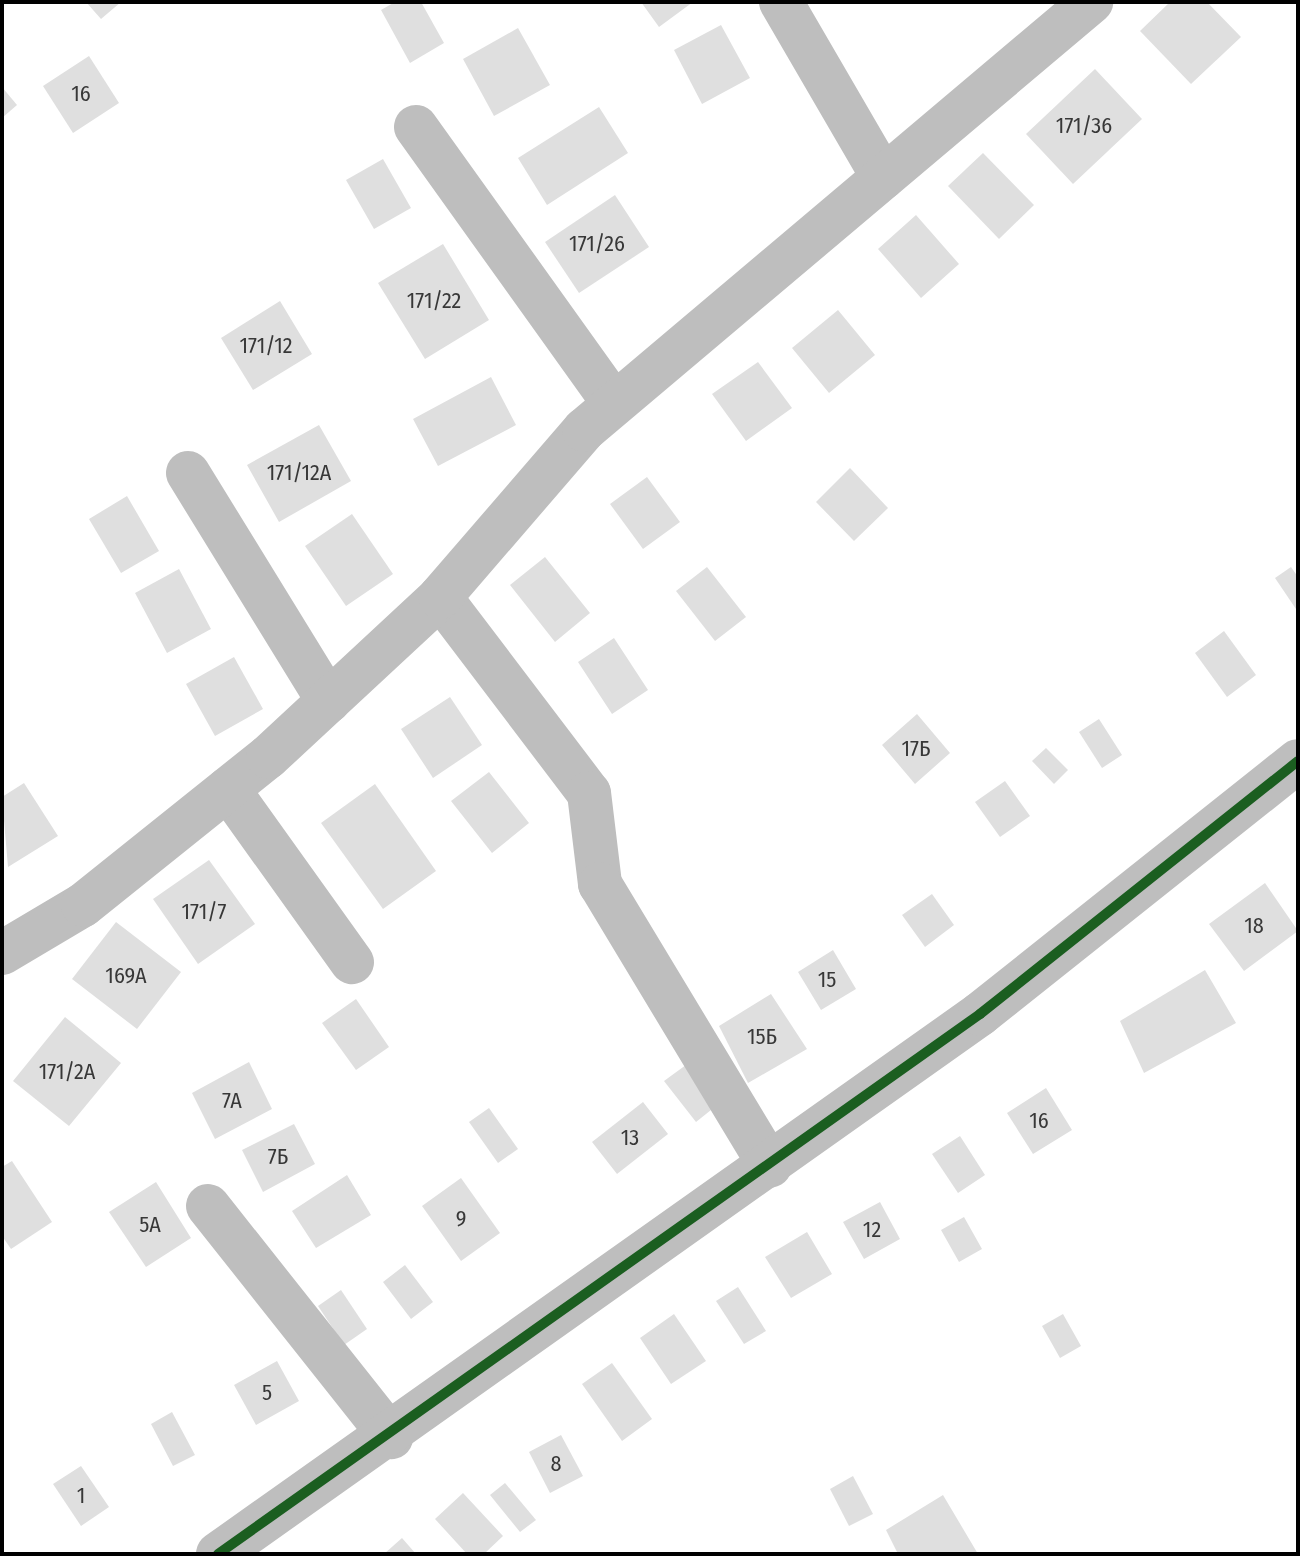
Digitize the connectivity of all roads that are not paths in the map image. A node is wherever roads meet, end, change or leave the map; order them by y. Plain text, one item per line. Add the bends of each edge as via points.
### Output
1 (781, 2) edge
2 (1091, 2) edge
3 (416, 127) dead end
4 (883, 177) junction
5 (614, 404) junction
6 (188, 473) dead end
7 (440, 597) junction
8 (328, 701) junction
9 (1298, 761) edge
10 (228, 789) junction
11 (2, 953) edge
12 (352, 962) dead end
13 (770, 1166) junction
14 (208, 1206) dead end
15 (391, 1437) junction
16 (218, 1554) edge

1 - 4 street
2 - 4 street
3 - 5 street
4 - 5 street
5 - 7 street
6 - 8 street
7 - 8 street
7 - 13 street via 589,793 600,884
8 - 10 street
9 - 13 street via 980,1014
10 - 11 street via 83,905
10 - 12 street
13 - 15 street
14 - 15 street
15 - 16 street

